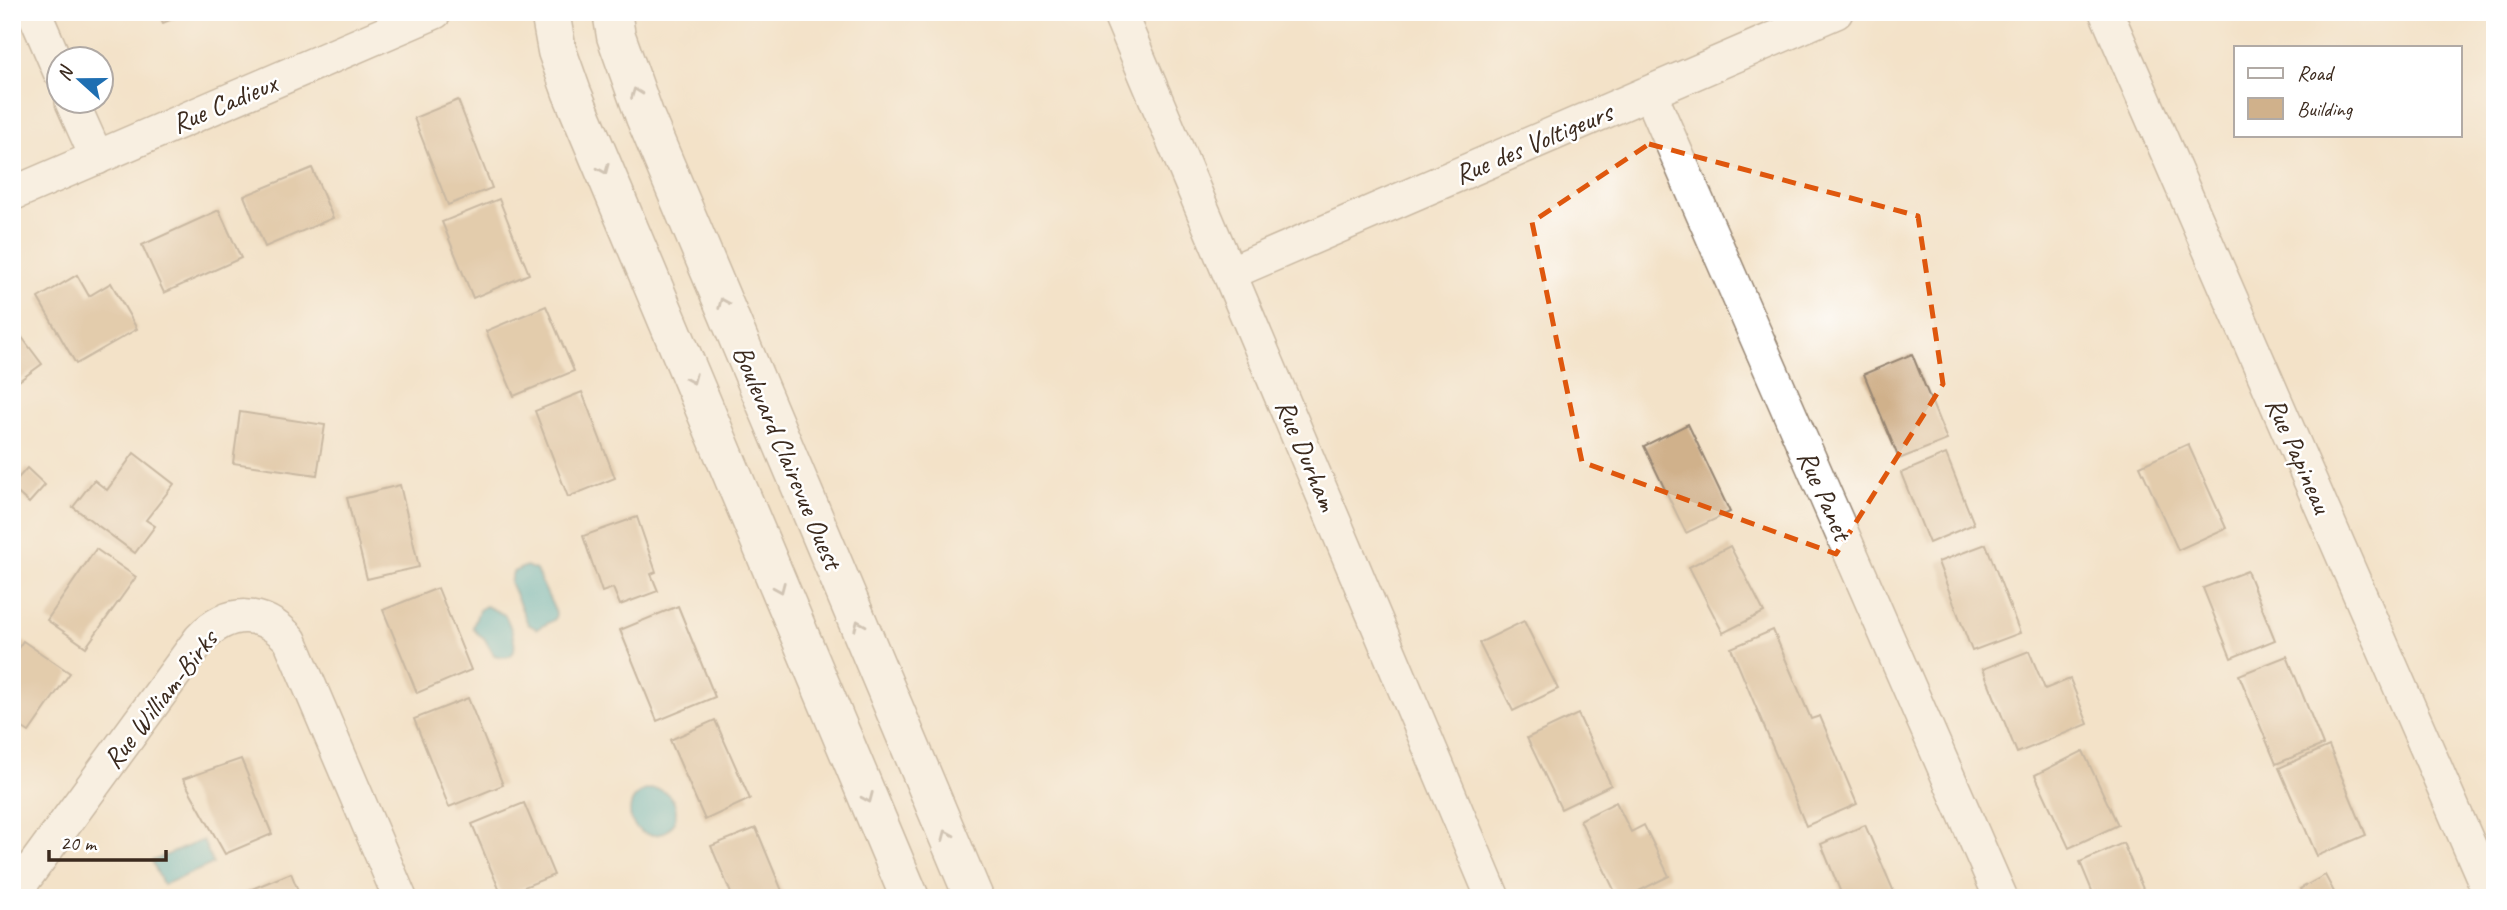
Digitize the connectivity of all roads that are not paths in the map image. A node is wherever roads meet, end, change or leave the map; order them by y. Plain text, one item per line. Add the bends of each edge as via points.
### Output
1 (34, 12) edge
2 (435, 12) edge
3 (550, 12) edge
4 (612, 12) edge
5 (1119, 12) edge
6 (1836, 12) edge
7 (2106, 12) edge
8 (49, 46) edge
9 (1650, 93) junction
10 (78, 116) edge
11 (97, 158) junction
12 (12, 194) edge
13 (1230, 272) junction
14 (12, 896) edge
15 (400, 898) edge
16 (910, 898) edge
17 (974, 898) edge
18 (1493, 898) edge
19 (2001, 898) edge
20 (2492, 898) edge

1 - 8 street
2 - 11 street, Rue Cadieux
3 -> 16 street, Boulevard Clairevue Ouest via 572,93
17 -> 4 street, Boulevard Clairevue Ouest via 645,117
5 - 13 street, Rue Durham
6 - 9 street, Rue des Voltigeurs
7 - 20 street, Rue Papineau
9 - 13 street, Rue des Voltigeurs
9 - 19 street, Rue Panet
10 - 11 street
11 - 12 street, Rue Cadieux
13 - 18 street, Rue Durham
14 - 15 street, Rue William-Birks via 200,639 215,624 245,616 266,621 290,640

